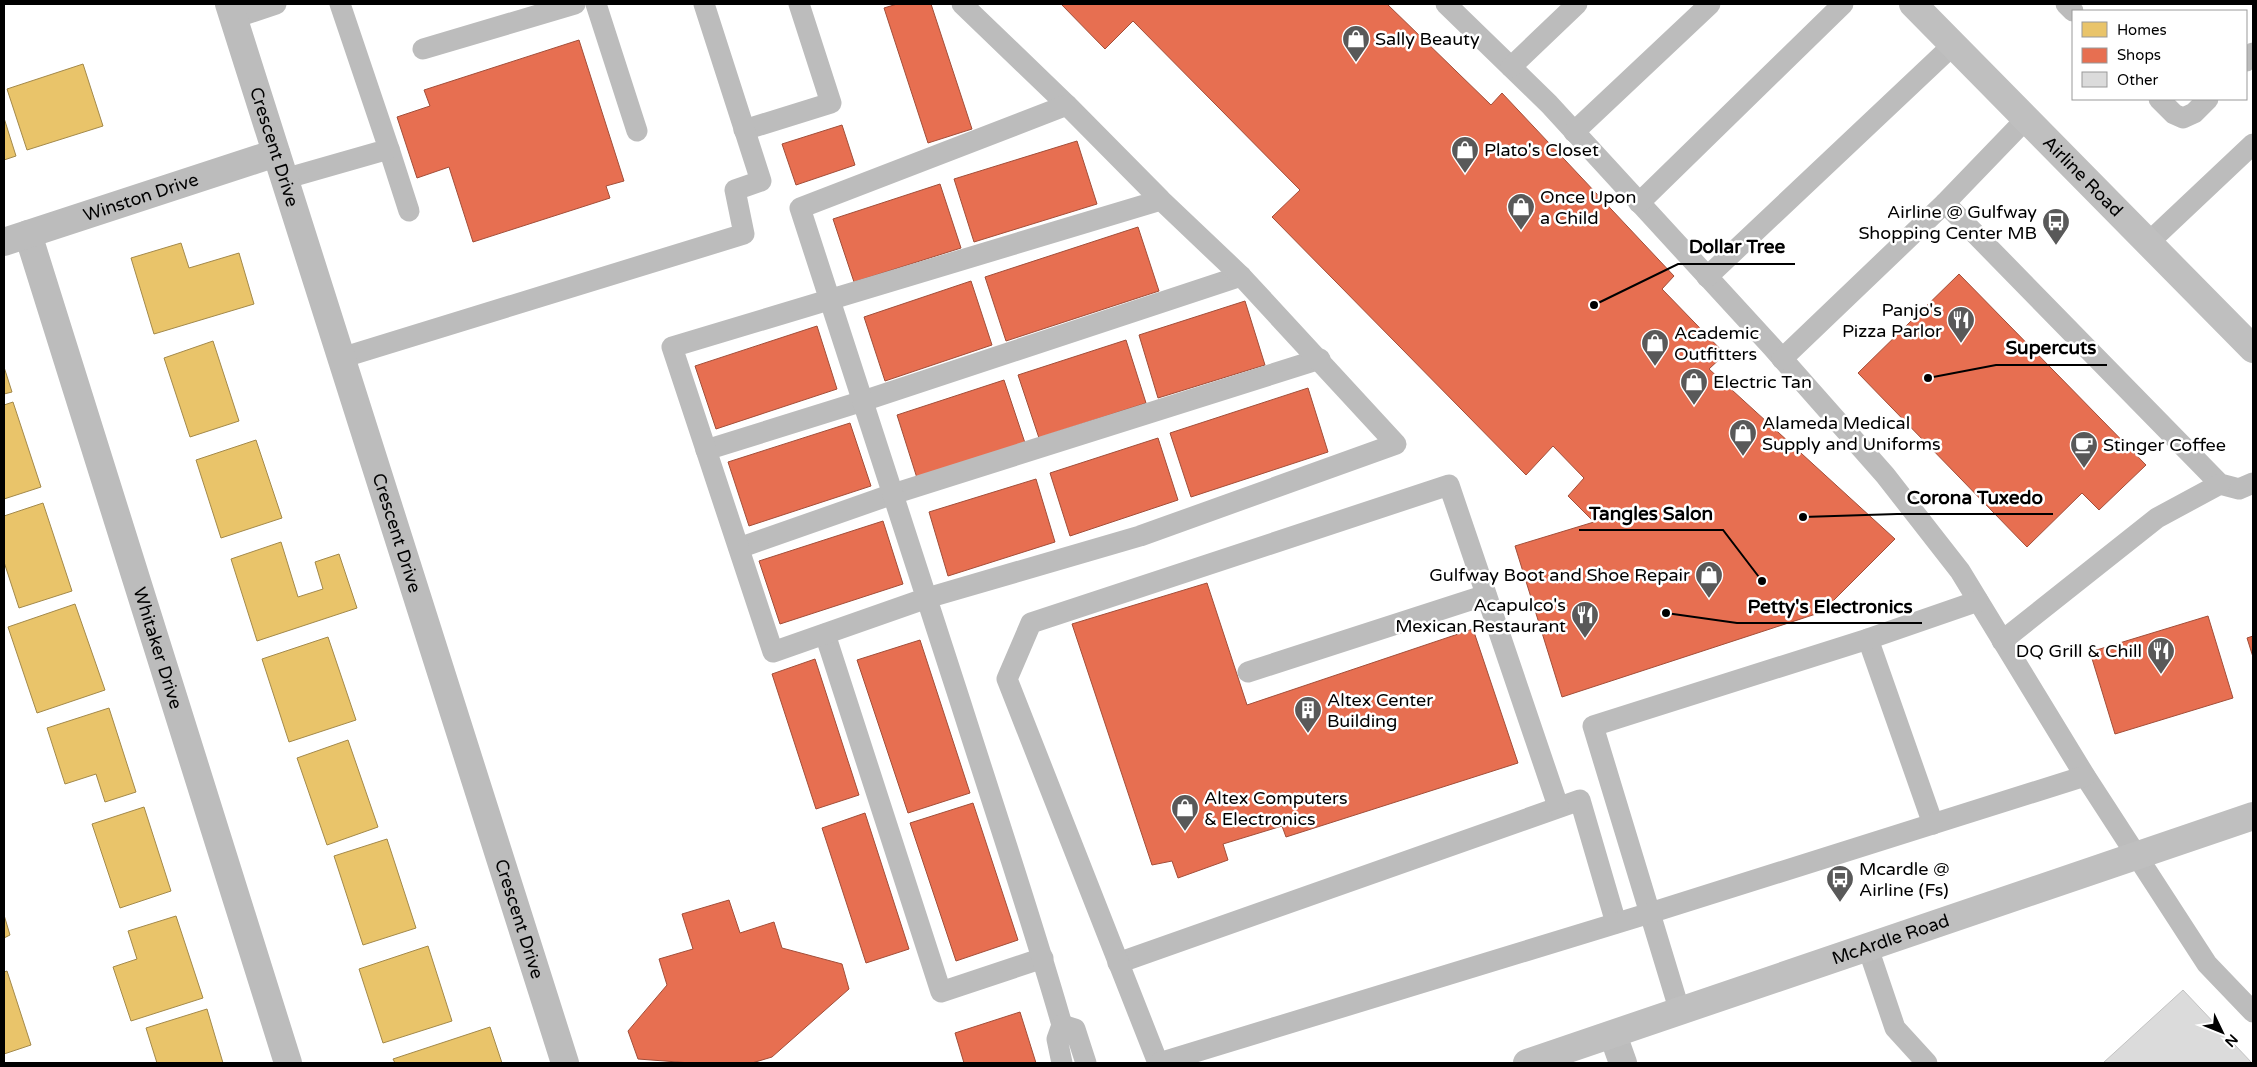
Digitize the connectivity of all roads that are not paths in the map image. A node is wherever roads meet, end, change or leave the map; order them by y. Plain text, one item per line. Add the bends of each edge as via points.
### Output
1 (276, 4) edge
2 (340, 4) edge
3 (575, 4) edge
4 (596, 4) edge
5 (704, 4) edge
6 (799, 4) edge
7 (962, 4) edge
8 (1446, 4) edge
9 (1577, 4) edge
10 (1710, 4) edge
11 (1843, 4) edge
12 (1912, 4) edge
13 (231, 11) edge
14 (1953, 45) junction
15 (423, 49) dead end
16 (1511, 67) junction
17 (2160, 100) edge
18 (2207, 100) edge
19 (1067, 105) junction
20 (2026, 119) junction
21 (744, 130) junction
22 (638, 131) dead end
23 (1574, 132) junction
24 (2253, 144) edge
25 (389, 149) junction
26 (276, 153) junction
27 (284, 179) junction
28 (1160, 200) junction
29 (1639, 203) junction
30 (1945, 203) junction
31 (408, 211) dead end
32 (16, 238) edge
33 (2148, 243) junction
34 (1241, 276) junction
35 (1707, 277) junction
36 (830, 300) junction
37 (2253, 350) edge
38 (341, 358) junction
39 (1782, 359) junction
40 (1320, 360) junction
41 (863, 401) junction
42 (706, 450) junction
43 (2253, 483) edge
44 (2220, 484) junction
45 (893, 494) junction
46 (739, 548) junction
47 (1486, 595) junction
48 (927, 598) junction
49 (1978, 601) junction
50 (825, 634) junction
51 (1868, 639) junction
52 (2002, 641) junction
53 (1248, 672) dead end
54 (2085, 776) junction
55 (1558, 806) junction
56 (2253, 816) edge
57 (1933, 824) junction
58 (2137, 856) junction
59 (1650, 914) junction
60 (1616, 923) junction
61 (1868, 948) junction
62 (1043, 958) junction
63 (1118, 963) junction
64 (1680, 1012) junction
65 (2253, 1012) edge
66 (1062, 1025) junction
67 (1612, 1036) junction
68 (288, 1063) edge
69 (565, 1063) edge
70 (1062, 1063) edge
71 (1086, 1063) edge
72 (1159, 1063) edge
73 (1527, 1063) edge
74 (1623, 1063) edge
75 (1927, 1063) edge

1 - 13 lane
2 - 25 lane
3 - 15 lane
4 - 22 lane
5 - 21 lane
6 - 21 lane via 831,103
7 - 19 lane
8 - 16 lane
9 - 16 lane
10 - 23 lane
11 - 29 lane
12 - 14 main road, Airline Road
13 - 26 street, Crescent Drive
14 - 20 main road, Airline Road
14 - 35 lane
16 - 23 lane
17 - 18 lane via 2183,118 2194,113
19 - 28 lane
19 - 36 lane via 800,208
20 - 30 lane
20 - 33 main road, Airline Road
21 - 38 lane via 761,182 735,190 744,234
23 - 29 lane
24 - 33 lane
25 - 27 lane
25 - 31 lane
26 - 27 street, Crescent Drive
26 - 32 street, Winston Drive
27 - 38 street, Crescent Drive
28 - 34 lane
28 - 36 lane
29 - 35 lane
30 - 39 lane
30 - 44 lane
32 - 68 street, Whitaker Drive
33 - 37 main road, Airline Road
34 - 40 lane
34 - 41 lane
35 - 39 lane
36 - 41 lane
36 - 42 lane via 672,348
38 - 69 street, Crescent Drive
39 - 49 lane via 1885,475 1960,572
40 - 45 lane
40 - 48 lane via 1396,444 1140,536
41 - 42 lane
41 - 45 lane
42 - 46 lane
43 - 44 lane via 2239,489
44 - 52 lane via 2157,518
45 - 46 lane
45 - 48 lane
46 - 50 lane via 773,652
47 - 53 lane
47 - 55 lane
47 - 63 lane via 1449,485 1031,623 1007,679
48 - 50 lane
48 - 62 lane
49 - 51 lane
49 - 52 lane
50 - 62 lane via 941,992
51 - 57 lane
51 - 59 lane via 1593,726
52 - 54 lane
54 - 57 lane
54 - 58 lane
55 - 60 lane via 1580,800
55 - 63 lane
56 - 58 main road, McArdle Road
57 - 59 lane
58 - 61 main road, McArdle Road
58 - 65 lane via 2207,964
59 - 60 lane
59 - 64 lane
60 - 72 lane
61 - 64 main road, McArdle Road
61 - 75 lane via 1895,1028
62 - 66 lane
63 - 72 lane
64 - 67 main road, McArdle Road
66 - 70 lane via 1057,1039
66 - 71 lane via 1075,1029
67 - 73 main road, McArdle Road
67 - 74 street

